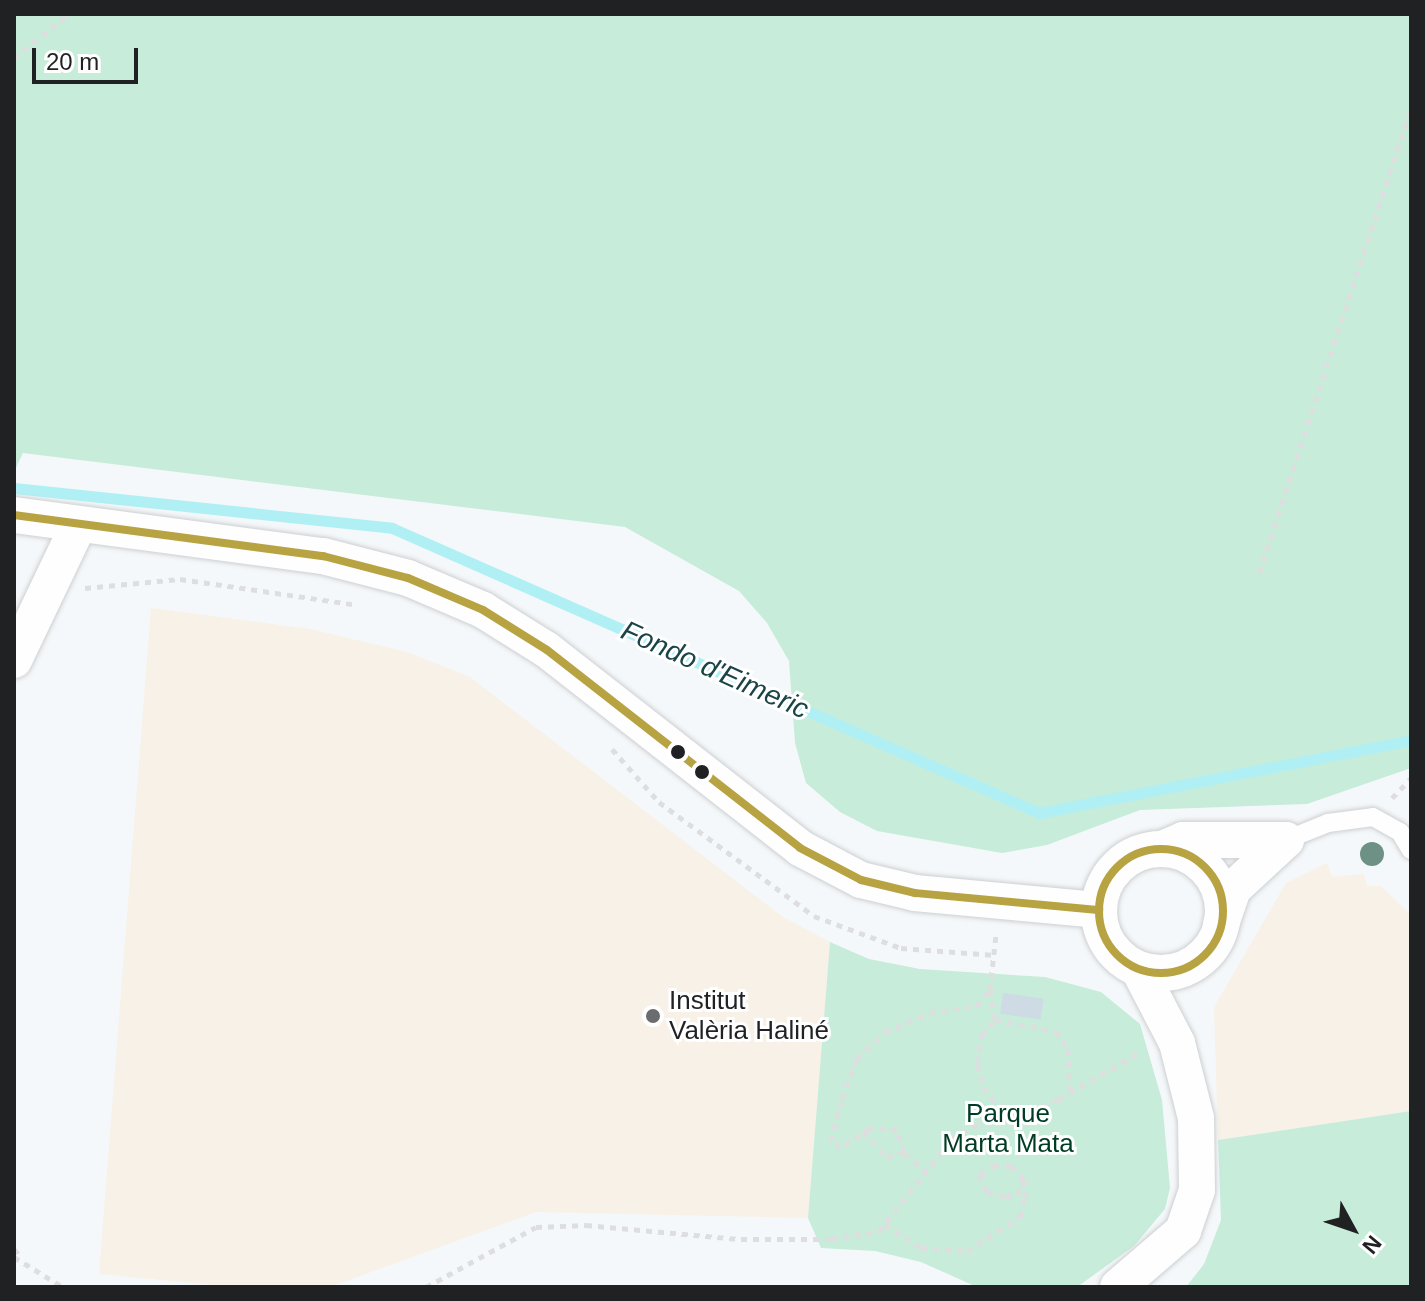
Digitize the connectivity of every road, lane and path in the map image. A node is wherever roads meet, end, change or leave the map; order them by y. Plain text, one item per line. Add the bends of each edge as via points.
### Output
1 (69, 14) edge
2 (14, 58) edge
3 (1411, 109) edge
4 (14, 515) edge
5 (78, 526) junction
6 (1259, 573) dead end
7 (95, 590) dead end
8 (363, 606) dead end
9 (14, 660) edge
10 (606, 744) dead end
11 (1286, 840) junction
12 (1162, 849) junction
13 (1411, 850) edge
14 (1099, 910) junction
15 (1213, 941) junction
16 (1139, 970) junction
17 (990, 990) junction
18 (995, 1020) junction
19 (1175, 1038) junction
20 (1070, 1091) junction
21 (1013, 1117) junction
22 (863, 1132) junction
23 (904, 1152) junction
24 (927, 1173) junction
25 (1024, 1178) junction
26 (885, 1224) junction
27 (14, 1249) edge
28 (14, 1257) edge
29 (22, 1258) junction
30 (63, 1287) edge
31 (426, 1287) edge
32 (1118, 1287) edge

1 - 2 path
3 - 6 path
4 - 5 street
5 - 9 street
5 - 14 street via 323,556 408,578 483,610 547,650 800,848 861,880 915,893
7 - 8 path via 180,579
10 - 17 path via 659,802 814,916 901,948 995,955
11 - 12 street via 1183,840
11 - 13 lane via 1328,823 1373,817 1400,832
11 - 15 street via 1233,889
12 - 14 street via 1141,853 1114,870
12 - 15 street via 1194,859 1210,875 1222,906
14 - 16 street via 1113,951
15 - 16 street via 1175,971
15 - 19 street via 1182,994
16 - 19 street
17 - 18 path
17 - 22 path via 976,1006 930,1013 885,1032 857,1058 831,1141 841,1147
18 - 20 path via 1056,1031 1068,1049
18 - 21 path via 982,1035 977,1063 986,1093
19 - 20 path via 1144,1049
19 - 32 street via 1196,1118 1197,1190 1183,1231
20 - 21 path
21 - 24 path via 982,1121 952,1139
22 - 23 path via 887,1157
22 - 23 path via 897,1130
23 - 24 path
24 - 26 path
25 - 25 path via 1011,1166 996,1165 979,1175 987,1192 1006,1197 1017,1194
25 - 26 path via 1020,1217 967,1251 921,1248
26 - 31 path via 831,1239 536,1227
27 - 29 path
28 - 29 path
29 - 30 path

